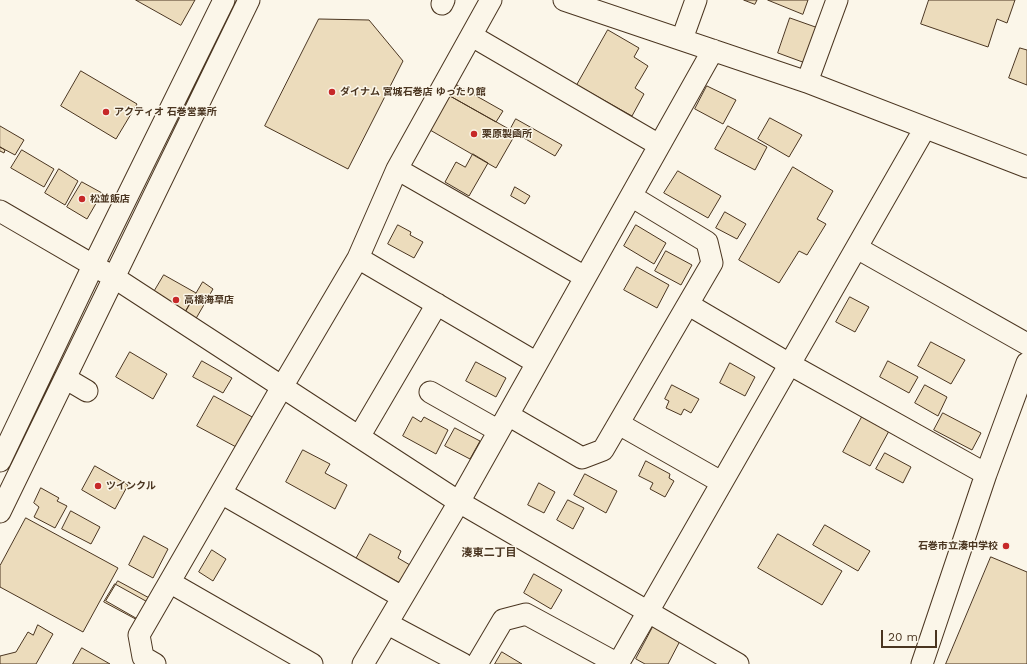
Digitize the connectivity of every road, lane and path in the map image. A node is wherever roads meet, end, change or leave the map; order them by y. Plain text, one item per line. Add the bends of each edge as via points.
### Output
1 (224, 0) edge
2 (249, 0) edge
3 (491, 0) edge
4 (564, 0) edge
5 (696, 0) edge
6 (837, 0) edge
7 (472, 36) junction
8 (682, 39) junction
9 (713, 50) junction
10 (188, 73) junction
11 (807, 82) junction
12 (209, 83) junction
13 (926, 128) junction
14 (659, 145) junction
15 (1027, 167) edge
16 (397, 169) junction
17 (631, 196) junction
18 (0, 211) edge
19 (857, 248) junction
20 (358, 258) junction
21 (93, 266) junction
22 (585, 277) junction
23 (115, 278) junction
24 (437, 304) junction
25 (689, 305) junction
26 (1027, 344) edge
27 (537, 363) junction
28 (1027, 363) edge
29 (790, 365) junction
30 (65, 378) junction
31 (282, 387) junction
32 (87, 391) dead end
33 (430, 392) dead end
34 (504, 423) junction
35 (619, 424) junction
36 (359, 437) junction
37 (0, 461) edge
38 (986, 474) junction
39 (8, 477) edge
40 (721, 482) junction
41 (221, 493) junction
42 (459, 502) junction
43 (0, 512) edge
44 (170, 583) junction
45 (402, 597) junction
46 (647, 611) junction
47 (388, 624) junction
48 (155, 664) edge
49 (312, 664) edge
50 (363, 664) edge
51 (463, 664) edge
52 (477, 664) edge
53 (618, 664) edge
54 (738, 664) edge
55 (922, 664) edge

1 - 10 street
2 - 12 street
3 - 7 street
4 - 8 street
5 - 8 street
6 - 11 street
7 - 14 street
7 - 16 street
8 - 9 street
9 - 11 street
9 - 14 street
10 - 12 street
10 - 21 street
11 - 13 street
12 - 23 street
13 - 15 street
13 - 19 street
14 - 17 street
16 - 20 street
16 - 22 street
17 - 22 street
17 - 25 street via 707,242 712,263
18 - 21 street
19 - 26 street
19 - 29 street
20 - 24 street
20 - 31 street
21 - 23 street
21 - 37 street
22 - 27 street
23 - 30 street
23 - 31 street
24 - 27 street
24 - 36 street
25 - 29 street
25 - 35 street
27 - 34 street
28 - 38 street
29 - 38 street
29 - 40 street
30 - 32 street
30 - 39 street
31 - 36 street
31 - 41 street
33 - 34 street
34 - 35 street via 582,458 603,450
34 - 42 street
35 - 40 street
36 - 42 street
38 - 55 street
39 - 43 street
40 - 46 street
41 - 44 street
41 - 45 street
42 - 45 street
42 - 46 street
44 - 48 street via 139,635 142,657
44 - 49 street
45 - 47 street
46 - 53 street
46 - 54 street
47 - 50 street
47 - 51 street
52 - 53 street via 503,620 526,614

